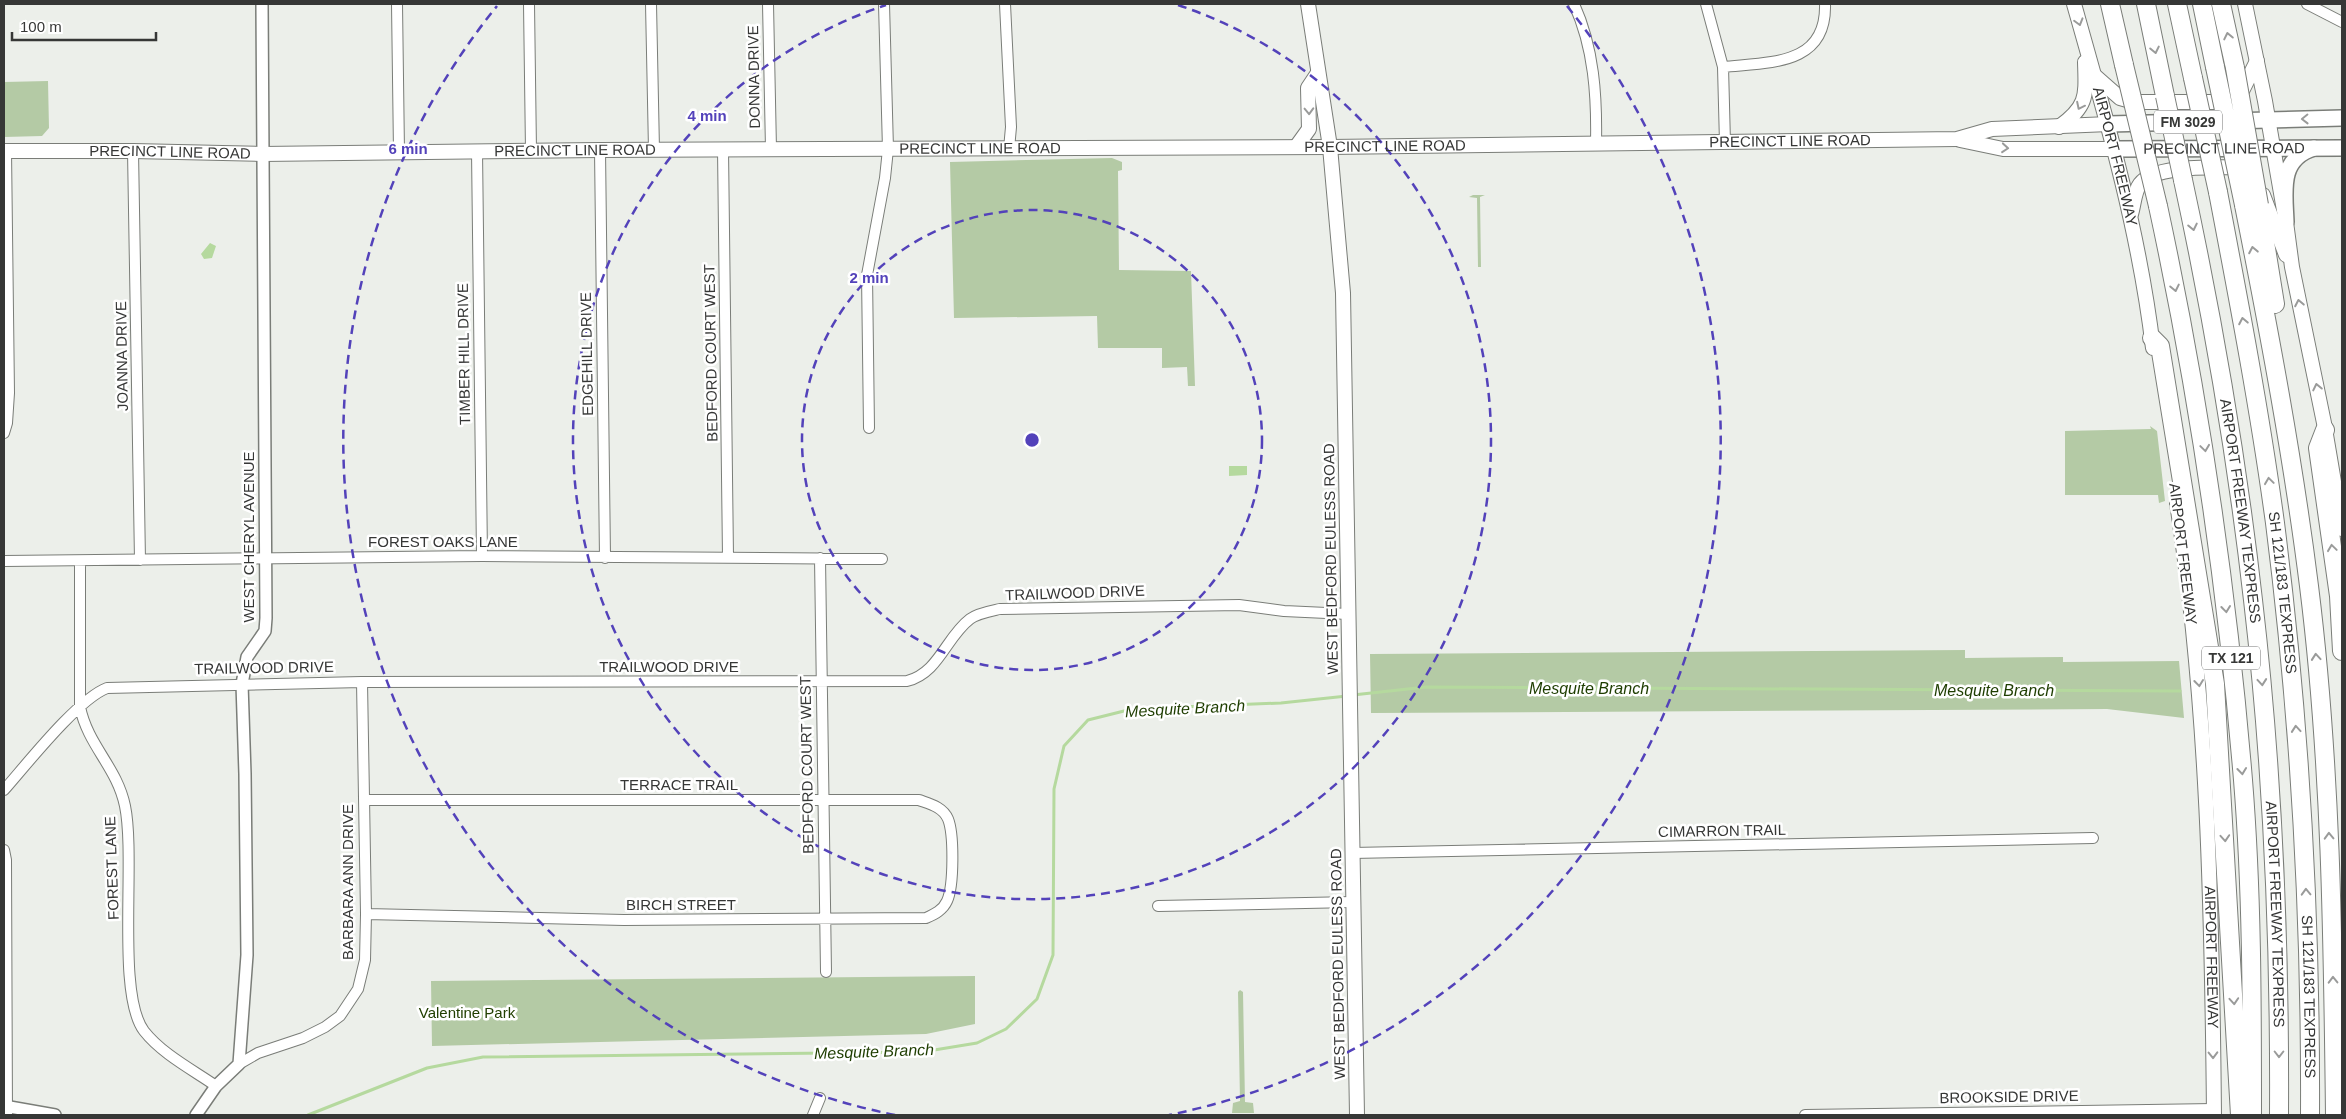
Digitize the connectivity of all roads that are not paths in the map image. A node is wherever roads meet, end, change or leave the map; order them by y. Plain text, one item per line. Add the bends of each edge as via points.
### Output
1 (262, 4) edge
2 (397, 4) edge
3 (529, 4) edge
4 (651, 4) edge
5 (768, 4) edge
6 (884, 4) edge
7 (1005, 4) edge
8 (1308, 4) edge
9 (1574, 4) edge
10 (1706, 4) edge
11 (1825, 4) edge
12 (2074, 4) edge
13 (2110, 4) edge
14 (2146, 4) edge
15 (2177, 4) edge
16 (2202, 4) edge
17 (2221, 4) edge
18 (2245, 4) edge
19 (2307, 4) edge
20 (2342, 22) edge
21 (2084, 41) junction
22 (2257, 61) junction
23 (1723, 67) junction
24 (1318, 73) junction
25 (2094, 76) junction
26 (2342, 118) edge
27 (2267, 119) junction
28 (2109, 124) junction
29 (2059, 127) junction
30 (1957, 139) junction
31 (1725, 143) junction
32 (1596, 144) junction
33 (1296, 147) junction
34 (1330, 147) junction
35 (2272, 147) junction
36 (2316, 147) junction
37 (2342, 148) edge
38 (723, 149) junction
39 (771, 149) junction
40 (888, 149) junction
41 (1009, 149) junction
42 (2115, 149) junction
43 (600, 150) junction
44 (654, 150) junction
45 (5, 151) edge
46 (133, 151) junction
47 (476, 151) junction
48 (531, 151) junction
49 (398, 152) junction
50 (262, 154) junction
51 (2252, 205) junction
52 (2130, 218) junction
53 (2286, 222) junction
54 (2291, 261) junction
55 (2152, 338) junction
56 (869, 428) dead end
57 (2325, 430) junction
58 (4, 433) edge
59 (2342, 529) edge
60 (482, 556) junction
61 (728, 557) junction
62 (266, 558) junction
63 (605, 558) junction
64 (820, 558) junction
65 (882, 559) dead end
66 (140, 560) junction
67 (80, 561) junction
68 (4, 562) edge
69 (1348, 614) junction
70 (2342, 651) edge
71 (821, 681) junction
72 (362, 682) junction
73 (242, 684) junction
74 (80, 707) junction
75 (4, 790) edge
76 (823, 799) junction
77 (364, 800) junction
78 (2093, 838) dead end
79 (4, 850) edge
80 (1352, 853) junction
81 (951, 859) joint
82 (1353, 902) junction
83 (1158, 906) dead end
84 (366, 914) junction
85 (825, 919) junction
86 (826, 972) dead end
87 (239, 1064) junction
88 (216, 1086) junction
89 (820, 1098) dead end
90 (6, 1109) edge
91 (2214, 1112) edge
92 (56, 1115) edge
93 (196, 1115) edge
94 (814, 1115) edge
95 (1357, 1115) edge
96 (1805, 1115) edge
97 (2240, 1115) edge
98 (2252, 1115) edge
99 (2279, 1115) edge
100 (2310, 1115) edge
101 (2335, 1115) edge

1 - 50 street, WEST CHERYL AVENUE
2 - 49 street
3 - 48 street
4 - 44 street
5 - 39 street, DONNA DRIVE
6 - 40 street
7 - 41 street via 1011,127
8 - 24 main road, WEST BEDFORD EULESS ROAD
9 - 32 street via 1590,54 1597,103
10 - 23 street
11 - 23 street via 1825,21 1820,36 1798,56
12 -> 21 main road, AIRPORT FREEWAY
13 -> 98 highway, AIRPORT FREEWAY / TX 121, bridge via 2158,206 2202,433 2228,624 2244,781 2252,962
14 -> 99 highway, AIRPORT FREEWAY TEXPRESS, bridge via 2205,282 2254,602 2275,874
100 -> 15 highway, SH 121/183 TEXPRESS, bridge via 2310,985 2305,865 2291,670 2274,522 2260,423 2218,192
16 - 51 highway, bridge via 2215,67
51 -> 17 highway, bridge via 2235,68
18 - 22 main road
19 - 20 street
21 - 25 main road, AIRPORT FREEWAY
21 -> 29 main road via 2086,89 2081,107
22 - 25 main road via 2240,95 2228,102 2134,102 2120,98
22 - 27 main road
23 - 31 street
24 -> 33 main road via 1308,88 1309,129
24 - 34 main road, WEST BEDFORD EULESS ROAD
25 - 28 main road, AIRPORT FREEWAY
26 -> 27 main road, PRECINCT LINE ROAD / FM 3029
27 - 28 main road, PRECINCT LINE ROAD / FM 3029
27 - 35 main road
28 - 29 main road, PRECINCT LINE ROAD
28 - 42 main road, AIRPORT FREEWAY
29 - 30 main road, PRECINCT LINE ROAD via 1992,129
30 - 31 main road, PRECINCT LINE ROAD
30 -> 42 main road, PRECINCT LINE ROAD via 2003,149
31 - 32 main road, PRECINCT LINE ROAD
32 - 34 main road, PRECINCT LINE ROAD
33 - 34 main road, PRECINCT LINE ROAD
33 - 41 main road, PRECINCT LINE ROAD
34 - 69 main road, WEST BEDFORD EULESS ROAD via 1343,293
35 - 36 main road, PRECINCT LINE ROAD / FM 3029
35 - 42 main road, PRECINCT LINE ROAD / FM 3029
35 - 53 main road
36 - 37 main road, PRECINCT LINE ROAD / FM 3029
36 - 53 main road via 2302,152 2292,162 2284,180
38 - 39 main road, PRECINCT LINE ROAD
38 - 44 main road, PRECINCT LINE ROAD
38 - 61 street, BEDFORD COURT WEST
39 - 40 main road, PRECINCT LINE ROAD
40 - 41 main road, PRECINCT LINE ROAD
40 - 56 street via 867,275
42 - 52 main road, AIRPORT FREEWAY
43 - 44 main road, PRECINCT LINE ROAD
43 - 48 main road, PRECINCT LINE ROAD
43 - 63 street, EDGEHILL DRIVE
45 - 46 main road, PRECINCT LINE ROAD
45 - 58 street via 9,393
46 - 50 main road, PRECINCT LINE ROAD
46 - 66 street, JOANNA DRIVE
47 - 48 main road, PRECINCT LINE ROAD
47 - 49 main road, PRECINCT LINE ROAD
47 - 60 street, TIMBER HILL DRIVE
49 - 50 main road, PRECINCT LINE ROAD
50 - 62 street, WEST CHERYL AVENUE
101 -> 51 highway via 2329,821 2309,588
52 - 54 main road via 2138,187 2145,178 2171,170 2237,167 2259,185 2284,252
52 - 55 main road, AIRPORT FREEWAY
53 - 54 main road
57 -> 54 main road
55 -> 91 main road, AIRPORT FREEWAY via 2181,531 2203,724 2209,833
55 -> 97 highway via 2160,346 2215,684
57 - 59 main road
70 -> 57 highway via 2339,596 2318,448
60 - 62 street, FOREST OAKS LANE
60 - 63 street, FOREST OAKS LANE
61 - 63 street, FOREST OAKS LANE
61 - 64 street, FOREST OAKS LANE
62 - 66 street, FOREST OAKS LANE
62 - 73 street, WEST CHERYL AVENUE via 265,631 247,657
64 - 65 street, FOREST OAKS LANE
64 - 71 street, BEDFORD COURT WEST
66 - 67 street, FOREST OAKS LANE
67 - 68 street, FOREST OAKS LANE
67 - 74 street, FOREST LANE
69 - 71 street, TRAILWOOD DRIVE via 1230,605 1000,609 971,619 928,671 918,678 907,681
69 - 80 main road, WEST BEDFORD EULESS ROAD
71 - 72 street, TRAILWOOD DRIVE
71 - 76 street, BEDFORD COURT WEST
72 - 73 street, TRAILWOOD DRIVE
72 - 77 street, BARBARA ANN DRIVE
73 - 74 street, TRAILWOOD DRIVE via 106,688 95,692
73 - 87 street, WEST CHERYL AVENUE via 247,955
74 - 75 street, TRAILWOOD DRIVE
74 - 88 street, FOREST LANE via 84,725 119,785 125,807 130,976 137,1018 152,1041
76 - 77 street, TERRACE TRAIL
76 - 81 street, TERRACE TRAIL via 919,800 936,806 948,818
76 - 85 street, BEDFORD COURT WEST
77 - 84 street, BARBARA ANN DRIVE
78 - 80 street, CIMARRON TRAIL
79 - 90 street
80 - 82 main road, WEST BEDFORD EULESS ROAD
81 - 85 street, BIRCH STREET via 947,901 938,913 926,918
82 - 83 street
82 - 95 main road, WEST BEDFORD EULESS ROAD
84 - 85 street, BIRCH STREET via 614,920
84 - 87 street, BARBARA ANN DRIVE via 362,976 351,1002 340,1016 303,1038 258,1052
85 - 86 street, BEDFORD COURT WEST
87 - 88 street, BARBARA ANN DRIVE
88 - 93 street, BARBARA ANN DRIVE
89 - 94 street
90 - 92 street
91 - 96 street, BROOKSIDE DRIVE

